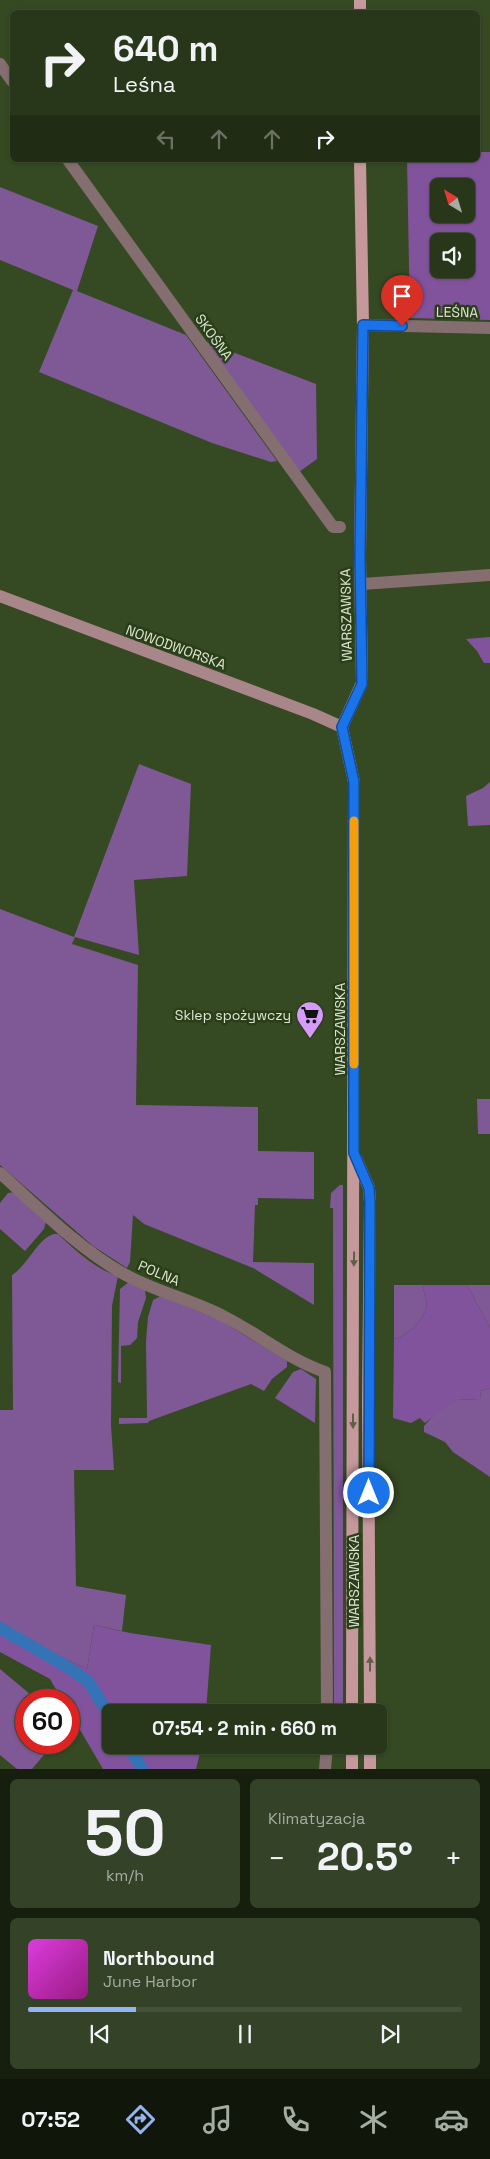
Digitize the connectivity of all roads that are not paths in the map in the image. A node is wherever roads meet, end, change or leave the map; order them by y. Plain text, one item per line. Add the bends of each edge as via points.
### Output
1 (0, 64) edge
2 (10, 79) edge
3 (69, 162) edge
4 (360, 162) edge
5 (363, 325) junction
6 (490, 328) edge
7 (340, 527) dead end
8 (490, 575) edge
9 (362, 584) junction
10 (0, 596) edge
11 (342, 727) junction
12 (354, 1153) junction
13 (0, 1173) edge
14 (327, 1704) edge
15 (352, 1704) edge
16 (370, 1704) edge
17 (326, 1754) edge
18 (352, 1754) edge
19 (370, 1754) edge
20 (325, 1769) edge
21 (352, 1769) edge
22 (370, 1769) edge

1 - 2 street
3 - 7 street, SKOŚNA via 333,527
4 - 5 main road, WARSZAWSKA
5 - 6 street, LEŚNA
5 - 9 main road, WARSZAWSKA
8 - 9 street
9 - 11 main road, WARSZAWSKA via 362,684
10 - 11 main road, NOWODWORSKA
11 - 12 main road, WARSZAWSKA via 354,782
12 -> 15 main road, WARSZAWSKA
16 -> 12 main road, WARSZAWSKA via 370,1202 369,1188
13 - 14 street, POLNA via 109,1265 154,1288 220,1314 307,1365 325,1372
17 - 20 street
18 - 21 main road
19 - 22 main road

